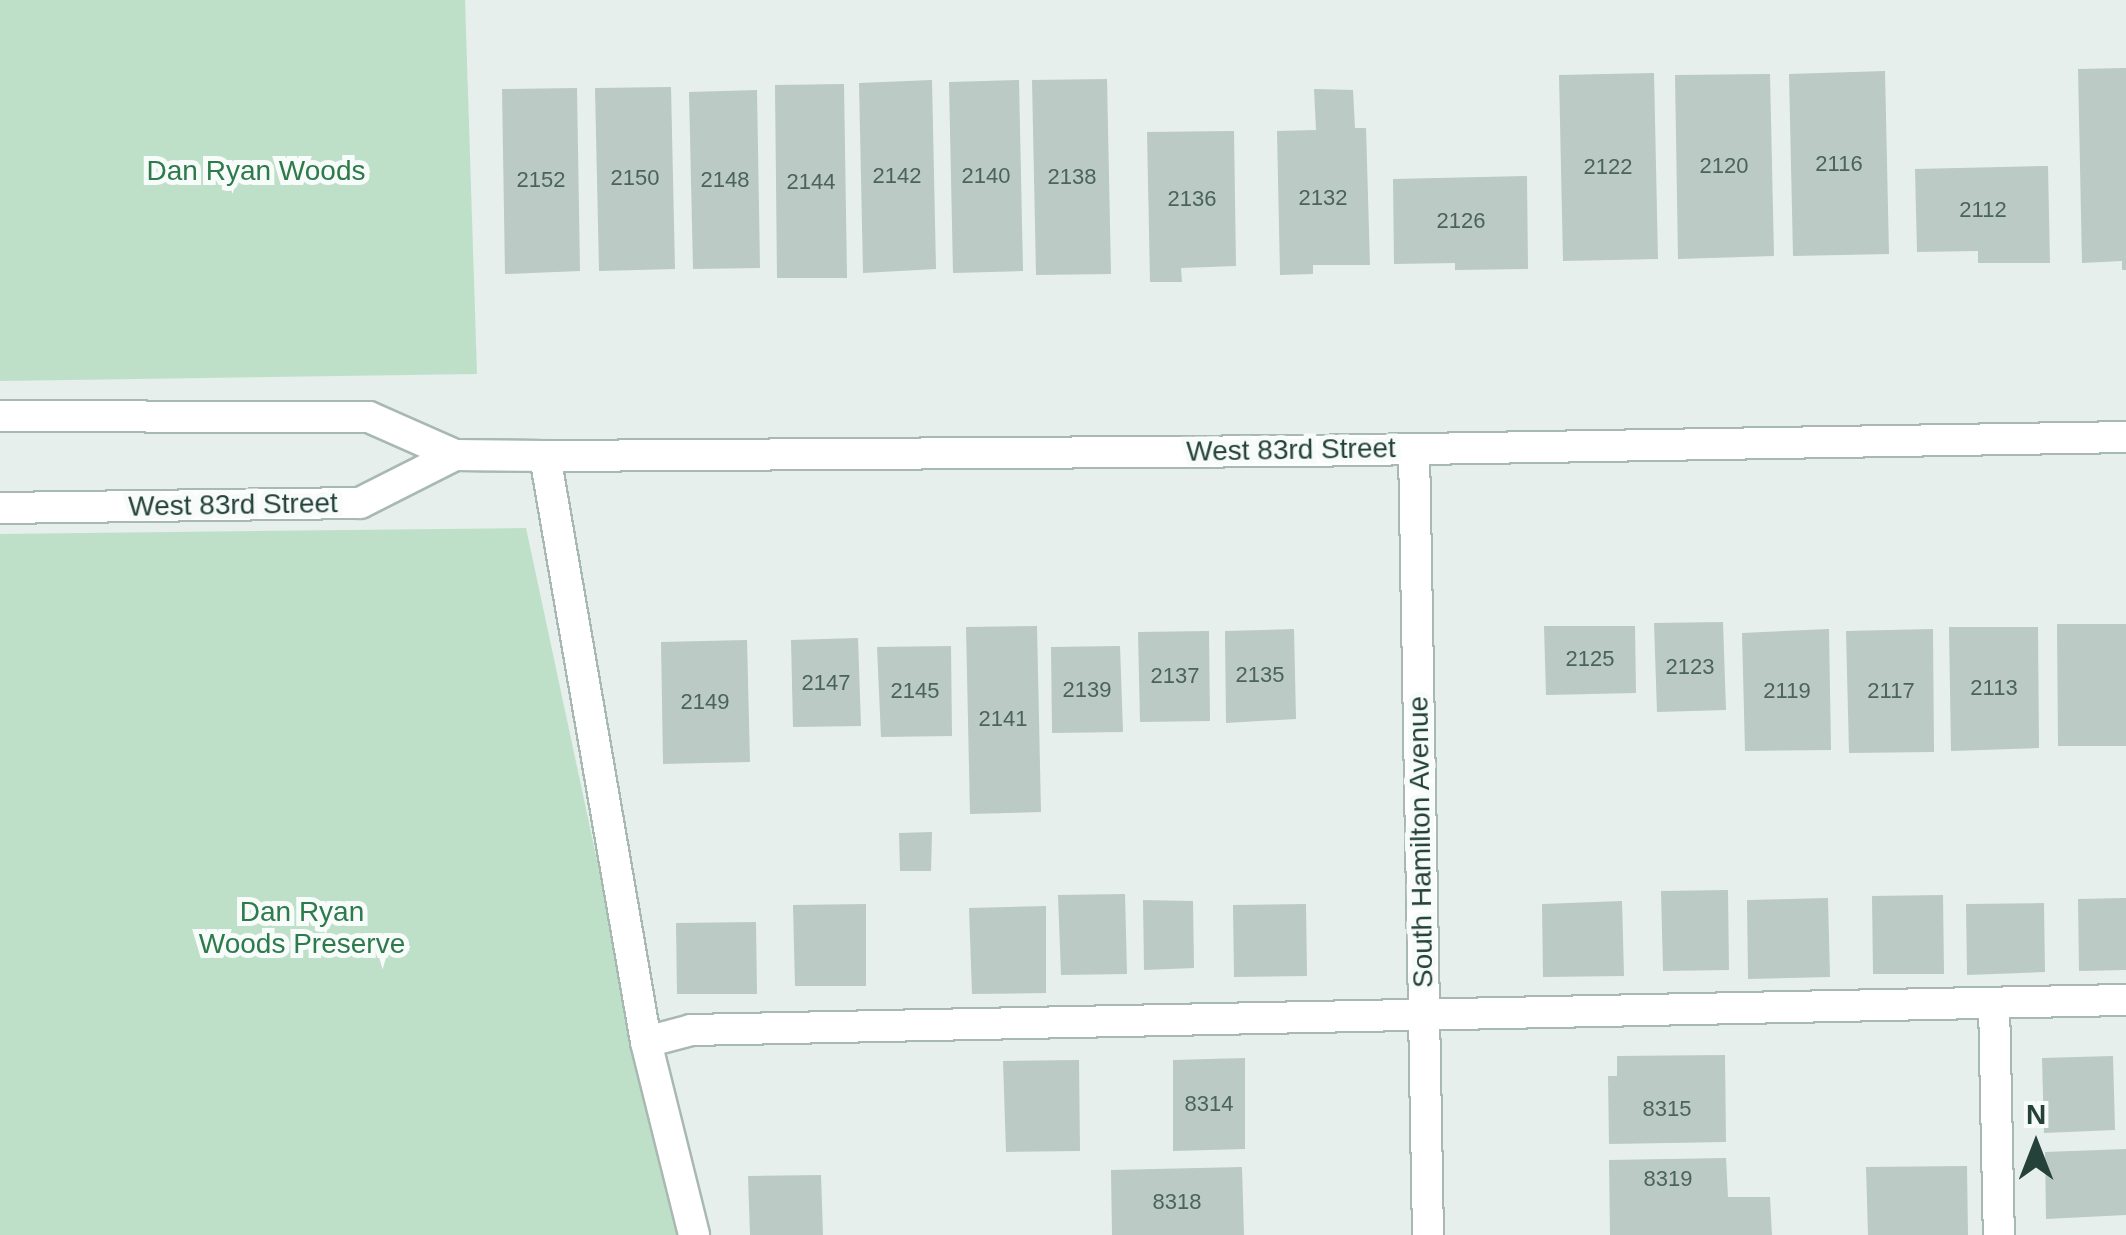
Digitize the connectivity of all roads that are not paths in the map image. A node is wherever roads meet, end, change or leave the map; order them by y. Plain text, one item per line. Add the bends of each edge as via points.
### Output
1 (0, 416) edge
2 (2126, 436) edge
3 (1414, 448) junction
4 (455, 455) junction
5 (545, 456) junction
6 (0, 508) edge
7 (2126, 1000) edge
8 (1994, 1003) junction
9 (1424, 1013) junction
10 (646, 1042) junction
11 (694, 1235) edge
12 (1428, 1235) edge
13 (1999, 1235) edge

1 - 4 street, West 83rd Street via 369,417
2 - 3 street, West 83rd Street
3 - 5 street, West 83rd Street
3 - 9 street, South Hamilton Avenue
4 - 5 street, West 83rd Street
4 - 6 street, West 83rd Street via 360,503
5 - 10 street
7 - 8 street
8 - 9 street
8 - 13 street
9 - 10 street via 691,1030
9 - 12 street, South Hamilton Avenue
10 - 11 street

